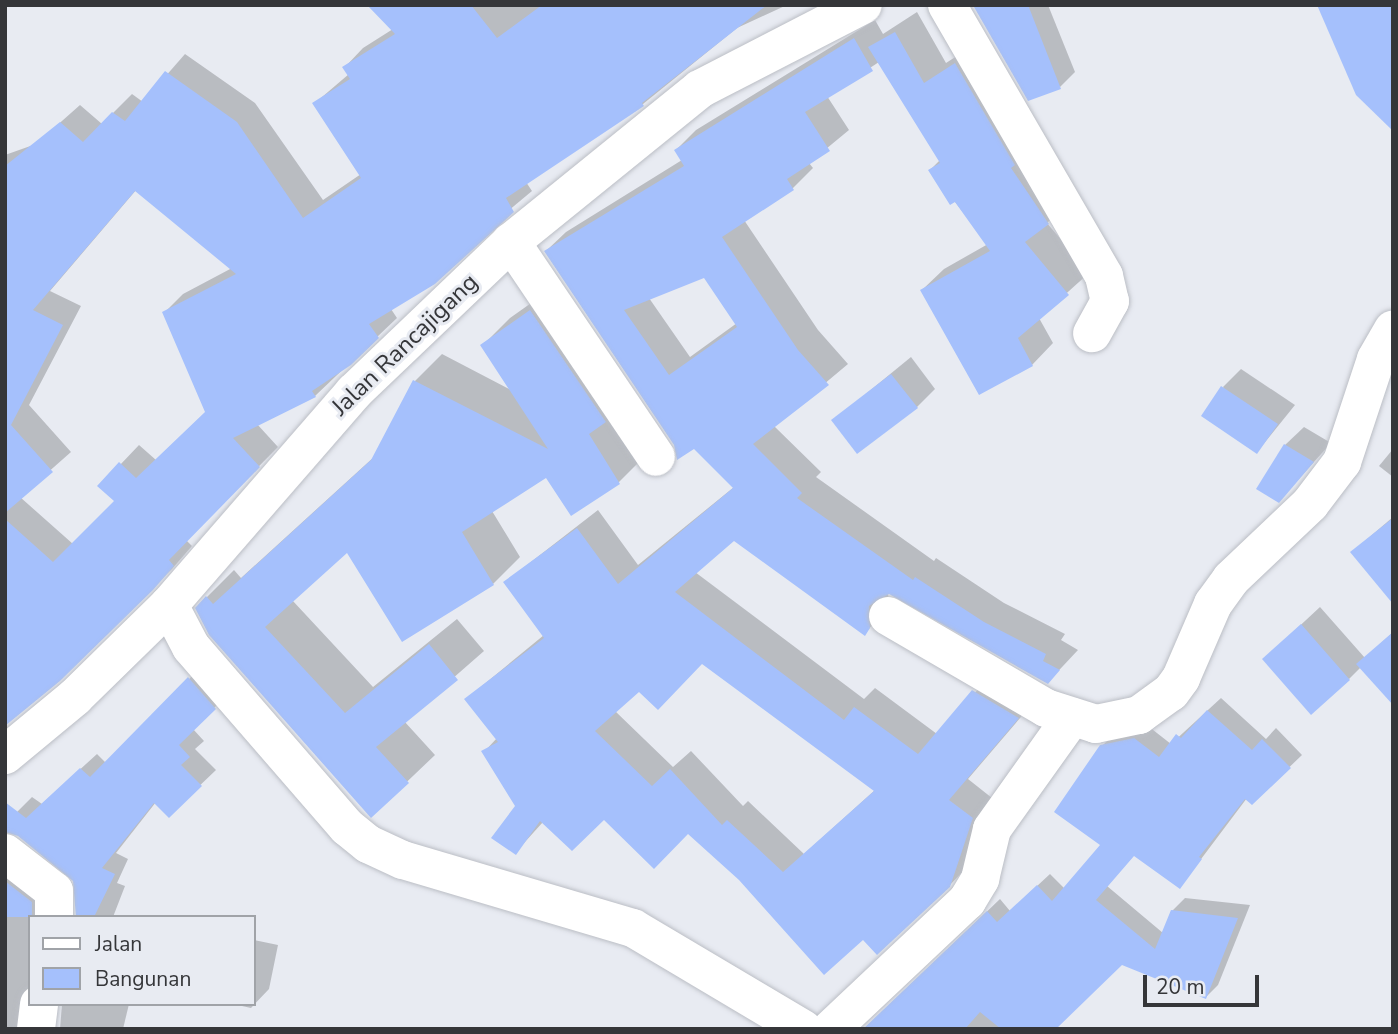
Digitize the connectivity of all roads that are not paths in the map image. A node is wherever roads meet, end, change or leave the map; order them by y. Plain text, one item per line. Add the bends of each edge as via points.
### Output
1 (863, 5) edge
2 (947, 5) edge
3 (511, 242) junction
4 (1393, 329) edge
5 (1092, 333) dead end
6 (656, 457) dead end
7 (169, 605) junction
8 (888, 616) dead end
9 (1072, 718) junction
10 (5, 755) edge
11 (5, 853) edge
12 (54, 915) edge
13 (39, 1006) edge
14 (36, 1029) edge
15 (803, 1029) edge
16 (831, 1029) edge

1 - 3 street, Jalan Rancajigang via 700,89
2 - 5 street via 1104,276 1110,302
3 - 6 street
3 - 7 street, Jalan Rancajigang via 354,392
4 - 9 street via 1376,359 1342,462 1310,504 1221,593 1171,692 1121,722 1096,724
7 - 10 street, Jalan Rancajigang via 75,697
7 - 15 street via 191,647 347,827 368,844 402,860 633,928
8 - 9 street via 1046,708
9 - 16 street via 992,829 980,879 967,901
11 - 12 street via 54,891
13 - 14 street

